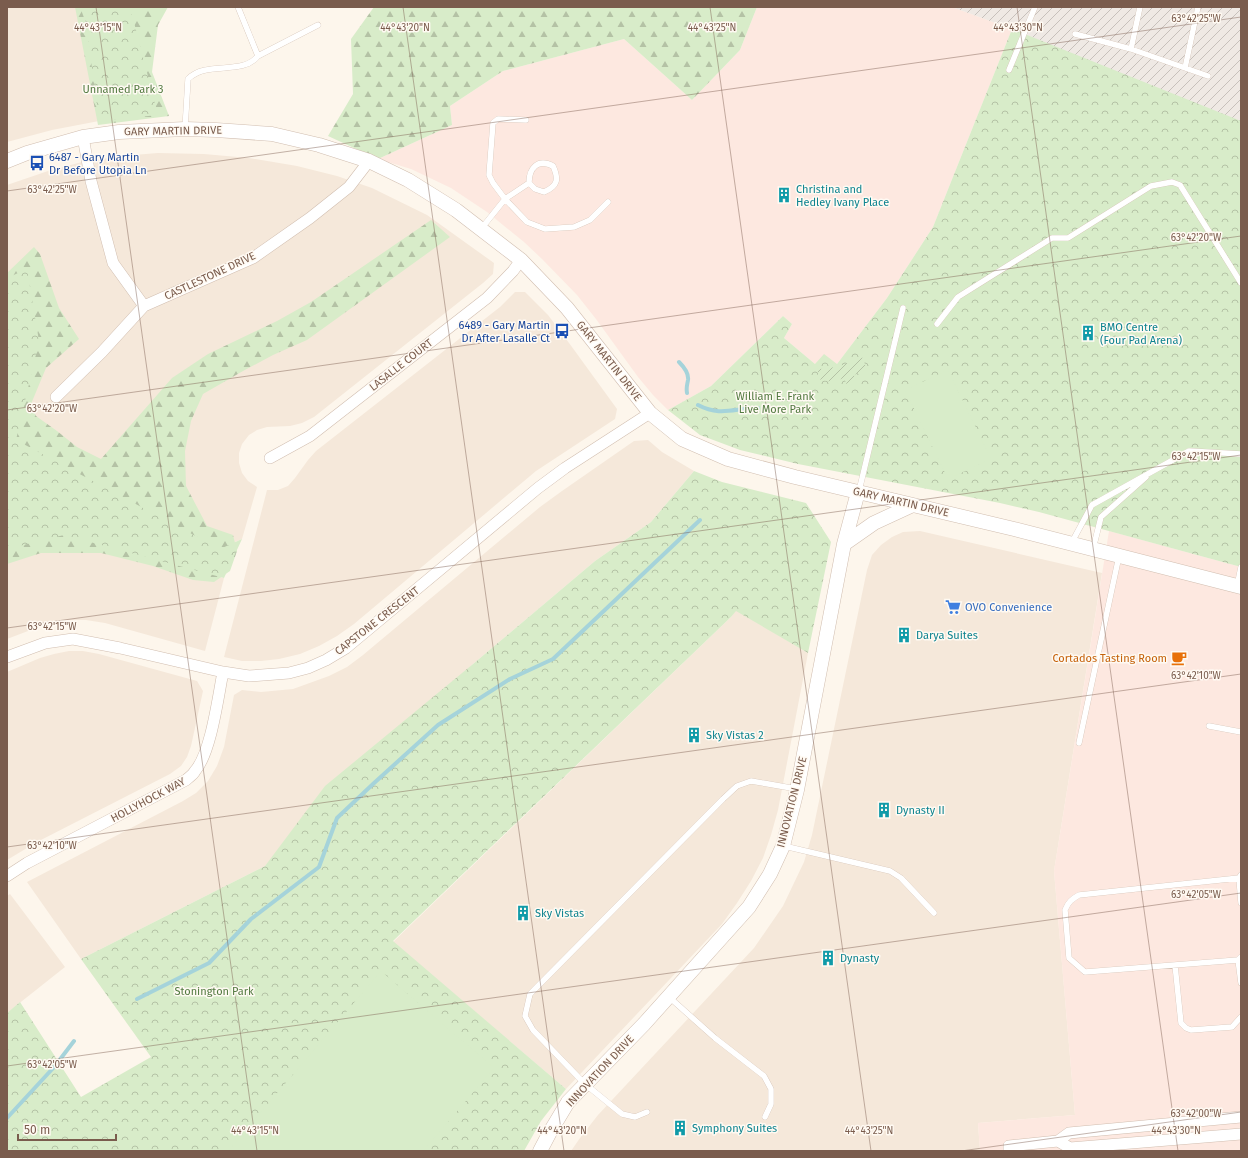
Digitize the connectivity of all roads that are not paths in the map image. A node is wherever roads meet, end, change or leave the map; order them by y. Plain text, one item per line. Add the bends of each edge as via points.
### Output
1 (238, 7) edge
2 (1034, 7) edge
3 (1140, 7) edge
4 (1198, 7) edge
5 (318, 26) dead end
6 (1075, 34) dead end
7 (1131, 49) junction
8 (258, 56) junction
9 (1185, 68) junction
10 (1009, 70) dead end
11 (1208, 76) dead end
12 (526, 120) dead end
13 (185, 129) junction
14 (84, 137) junction
15 (7, 161) edge
16 (369, 161) junction
17 (529, 183) junction
18 (505, 199) junction
19 (608, 202) dead end
20 (481, 229) junction
21 (520, 260) junction
22 (1241, 283) edge
23 (144, 306) junction
24 (903, 308) dead end
25 (937, 324) dead end
26 (56, 397) dead end
27 (650, 413) junction
28 (1241, 454) edge
29 (270, 458) dead end
30 (1154, 470) junction
31 (858, 492) junction
32 (914, 505) junction
33 (844, 544) junction
34 (1071, 544) junction
35 (1093, 549) junction
36 (1120, 556) junction
37 (1241, 567) edge
38 (1239, 587) edge
39 (7, 658) edge
40 (223, 672) junction
41 (1209, 726) dead end
42 (1241, 732) edge
43 (1079, 743) dead end
44 (797, 790) junction
45 (783, 846) junction
46 (7, 876) edge
47 (1240, 876) edge
48 (1241, 903) edge
49 (934, 913) dead end
50 (1240, 959) edge
51 (1175, 965) junction
52 (1241, 984) edge
53 (668, 997) junction
54 (1241, 1017) edge
55 (585, 1084) junction
56 (647, 1112) dead end
57 (1241, 1117) edge
58 (765, 1118) dead end
59 (1241, 1134) edge
60 (1058, 1141) junction
61 (1009, 1149) edge
62 (1092, 1149) edge
63 (540, 1151) edge

1 - 8 lane
2 - 10 lane
3 - 7 lane
4 - 9 lane
5 - 8 lane
6 - 7 lane
7 - 9 lane
8 - 13 lane via 242,66 207,69 188,79
9 - 11 lane
12 - 18 lane via 498,119 493,123 489,176
13 - 14 street, GARY MARTIN DRIVE via 119,132
13 - 16 street, GARY MARTIN DRIVE via 272,134 319,145
14 - 15 street, GARY MARTIN DRIVE
14 - 23 street via 91,181 113,263
16 - 20 street, GARY MARTIN DRIVE via 408,180
16 - 23 street, CASTLESTONE DRIVE via 349,187 253,258
17 - 17 lane via 535,189 544,192 552,189 557,181 553,166 547,162 539,164 532,169
17 - 18 lane
18 - 19 lane via 527,222 545,229 574,227 590,220
18 - 20 lane
20 - 21 street, GARY MARTIN DRIVE
21 - 27 street, GARY MARTIN DRIVE via 567,308
21 - 29 street, LASALLE COURT via 487,298 310,436
22 - 25 lane via 1180,185 1172,182 1151,186 1068,238 1052,238 958,297
23 - 26 street, CASTLESTONE DRIVE
24 - 31 lane
27 - 31 street, GARY MARTIN DRIVE via 682,439 728,459
27 - 40 street, CAPSTONE CRESCENT via 538,488 346,648 308,668 289,673 249,676
28 - 30 lane via 1189,451
30 - 34 lane via 1092,505
30 - 35 lane via 1101,517
31 - 32 street, GARY MARTIN DRIVE
31 - 33 street, INNOVATION DRIVE
32 - 33 street via 874,523
32 - 34 street, GARY MARTIN DRIVE
33 - 44 street, INNOVATION DRIVE
34 - 35 street, GARY MARTIN DRIVE
35 - 36 street, GARY MARTIN DRIVE
36 - 38 street, GARY MARTIN DRIVE
36 - 43 lane
37 - 38 lane
39 - 40 street, CAPSTONE CRESCENT via 45,643 73,639
40 - 46 street, HOLLYHOCK WAY via 209,741 196,771 186,780 27,863
41 - 42 lane
44 - 45 street, INNOVATION DRIVE
44 - 55 lane via 751,781 737,786 530,994 525,1016 532,1030
45 - 49 lane via 890,871 901,878
45 - 53 street, INNOVATION DRIVE via 770,874 749,907
47 - 48 lane
47 - 51 lane via 1080,895 1067,905 1065,910 1069,958 1086,972
50 - 51 lane
50 - 52 lane
51 - 54 lane via 1181,1023 1186,1028 1191,1030 1232,1027
53 - 55 street, INNOVATION DRIVE
53 - 58 lane via 764,1076 771,1088 771,1104
55 - 56 lane via 622,1114 635,1117
55 - 63 street, INNOVATION DRIVE via 568,1102
57 - 60 street via 1069,1133
59 - 62 street
60 - 61 street
60 - 62 street via 1070,1148

